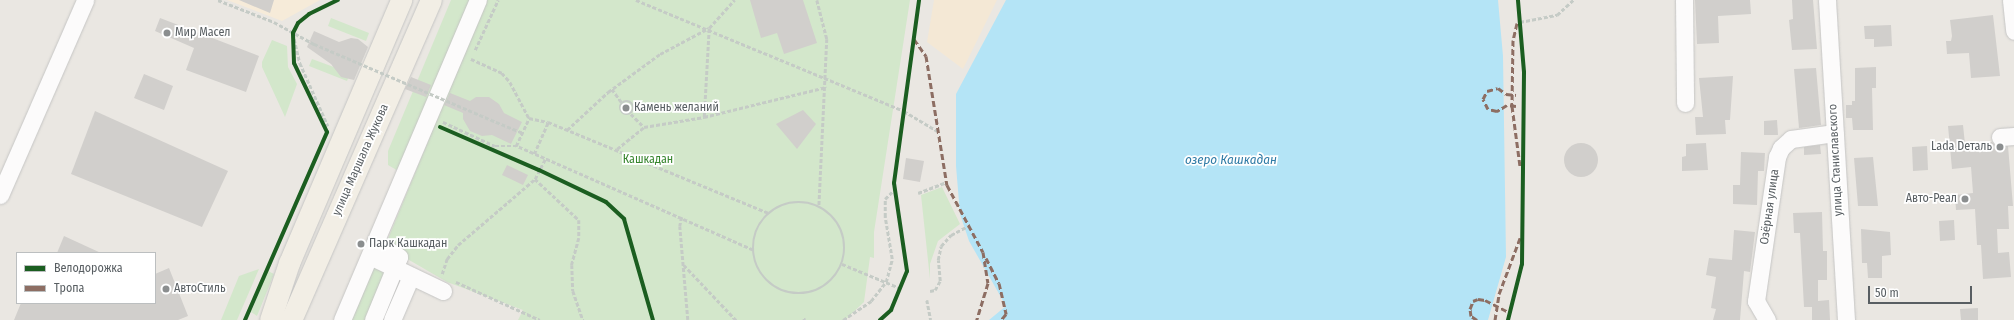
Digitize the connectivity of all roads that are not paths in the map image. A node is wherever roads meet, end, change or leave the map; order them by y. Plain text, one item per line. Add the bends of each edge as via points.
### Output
1 (85, 0) edge
2 (401, 0) edge
3 (431, 0) edge
4 (478, 0) edge
5 (1684, 0) edge
6 (1827, 0) edge
7 (2012, 0) edge
8 (2014, 31) edge
9 (1685, 103) dead end
10 (1835, 133) junction
11 (0, 195) edge
12 (372, 249) junction
13 (394, 268) junction
14 (411, 276) junction
15 (447, 281) road end
16 (270, 320) edge
17 (291, 320) edge
18 (342, 320) edge
19 (373, 320) edge
20 (392, 320) edge
21 (1767, 320) edge
22 (1846, 320) edge

1 - 11 street
2 - 16 main road, улица Маршала Жукова via 289,263
3 - 17 main road, улица Маршала Жукова
4 - 12 street
5 - 9 street
6 - 10 street, улица Станиславского
7 - 8 street
10 - 21 street, Озёрная улица via 1791,139 1781,148 1777,158 1756,301
10 - 22 street, улица Станиславского
12 - 13 street
12 - 18 street
13 - 14 street
13 - 19 street
14 - 15 street
14 - 20 street

